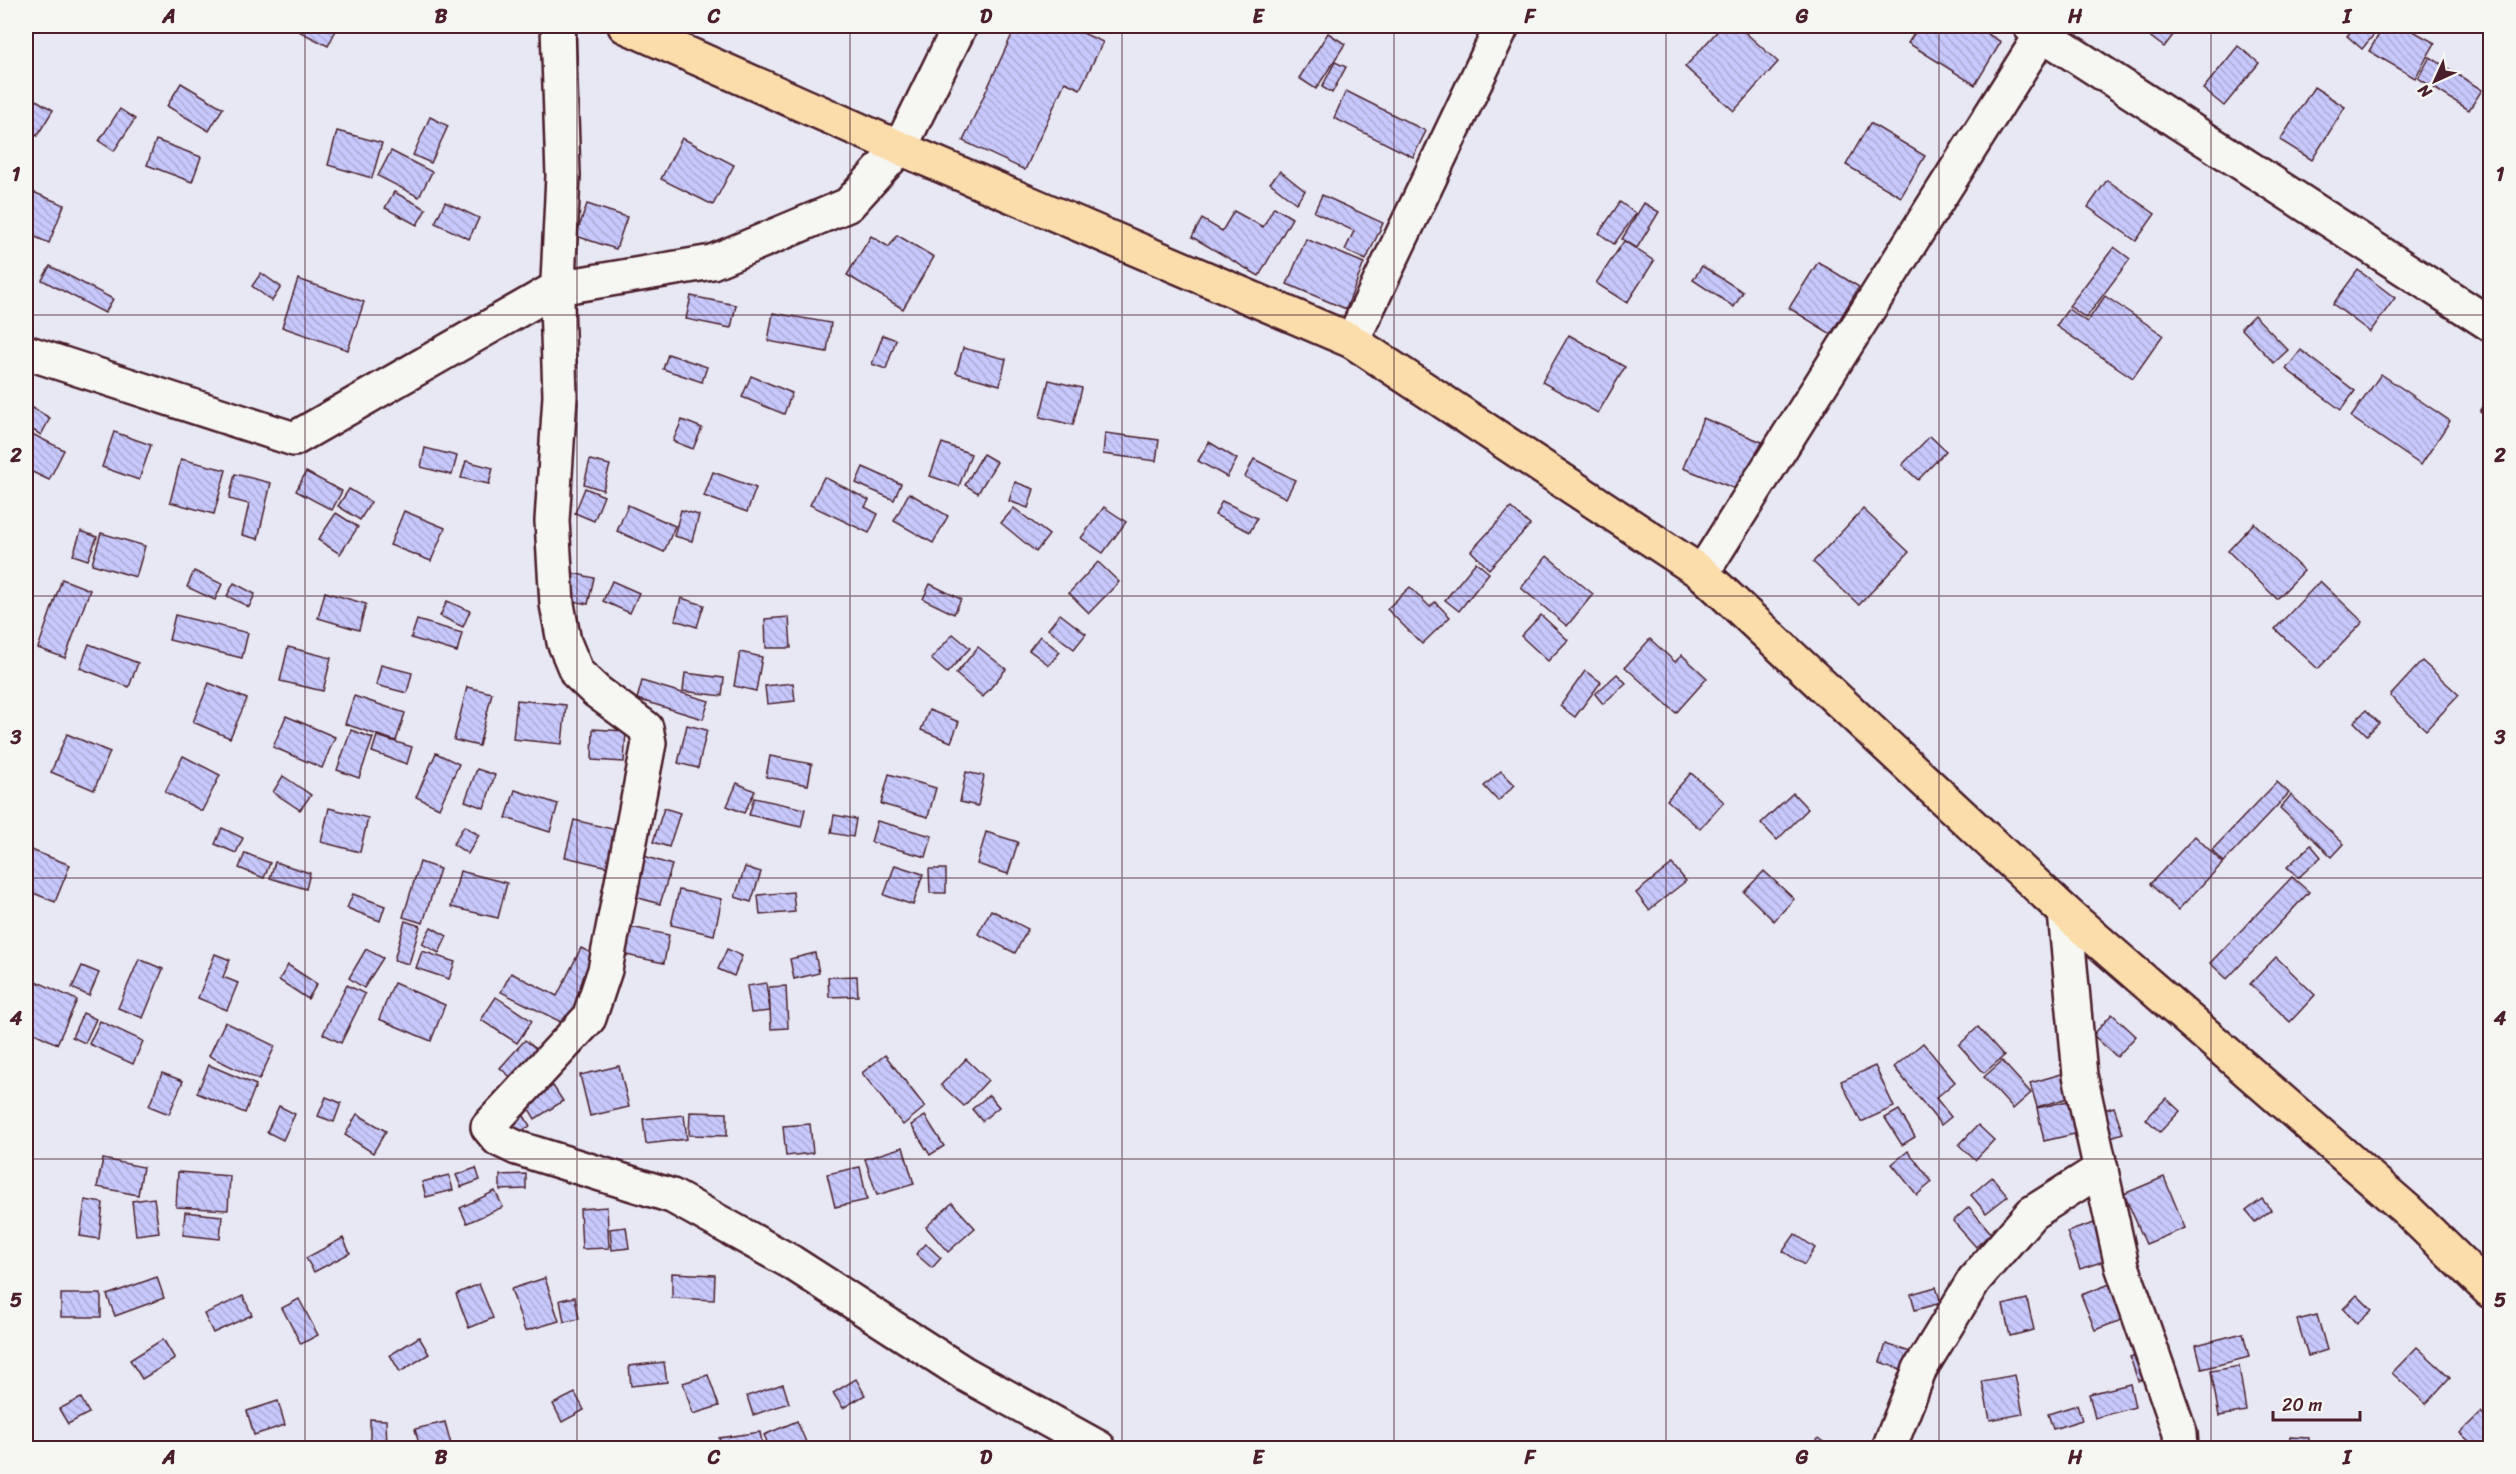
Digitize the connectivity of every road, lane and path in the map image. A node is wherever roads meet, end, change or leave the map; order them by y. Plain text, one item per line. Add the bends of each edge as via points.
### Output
1 (558, 26) edge
2 (625, 26) edge
3 (960, 26) edge
4 (1502, 26) edge
5 (2039, 29) edge
6 (900, 148) junction
7 (558, 288) junction
8 (2490, 324) edge
9 (1352, 341) junction
10 (26, 352) edge
11 (1702, 573) junction
12 (2065, 912) junction
13 (2101, 1169) junction
14 (2490, 1291) edge
15 (1099, 1449) edge
16 (1889, 1449) edge
17 (2181, 1449) edge

1 - 7 street via 563,176
2 - 6 main road
3 - 6 street
4 - 9 street
5 - 8 street
5 - 11 street
6 - 7 street via 848,205 712,262
6 - 9 main road
7 - 10 street via 294,440
7 - 15 street via 560,396 552,521 557,604 564,642 577,673 646,728 649,743 607,959 589,1018 488,1127 492,1134 518,1148 672,1196 791,1262 965,1374
9 - 11 main road
11 - 12 main road
12 - 13 street via 2080,1075
12 - 14 main road via 2406,1210
13 - 16 street via 2032,1213 1974,1280 1920,1369
13 - 17 street via 2122,1266 2180,1433

